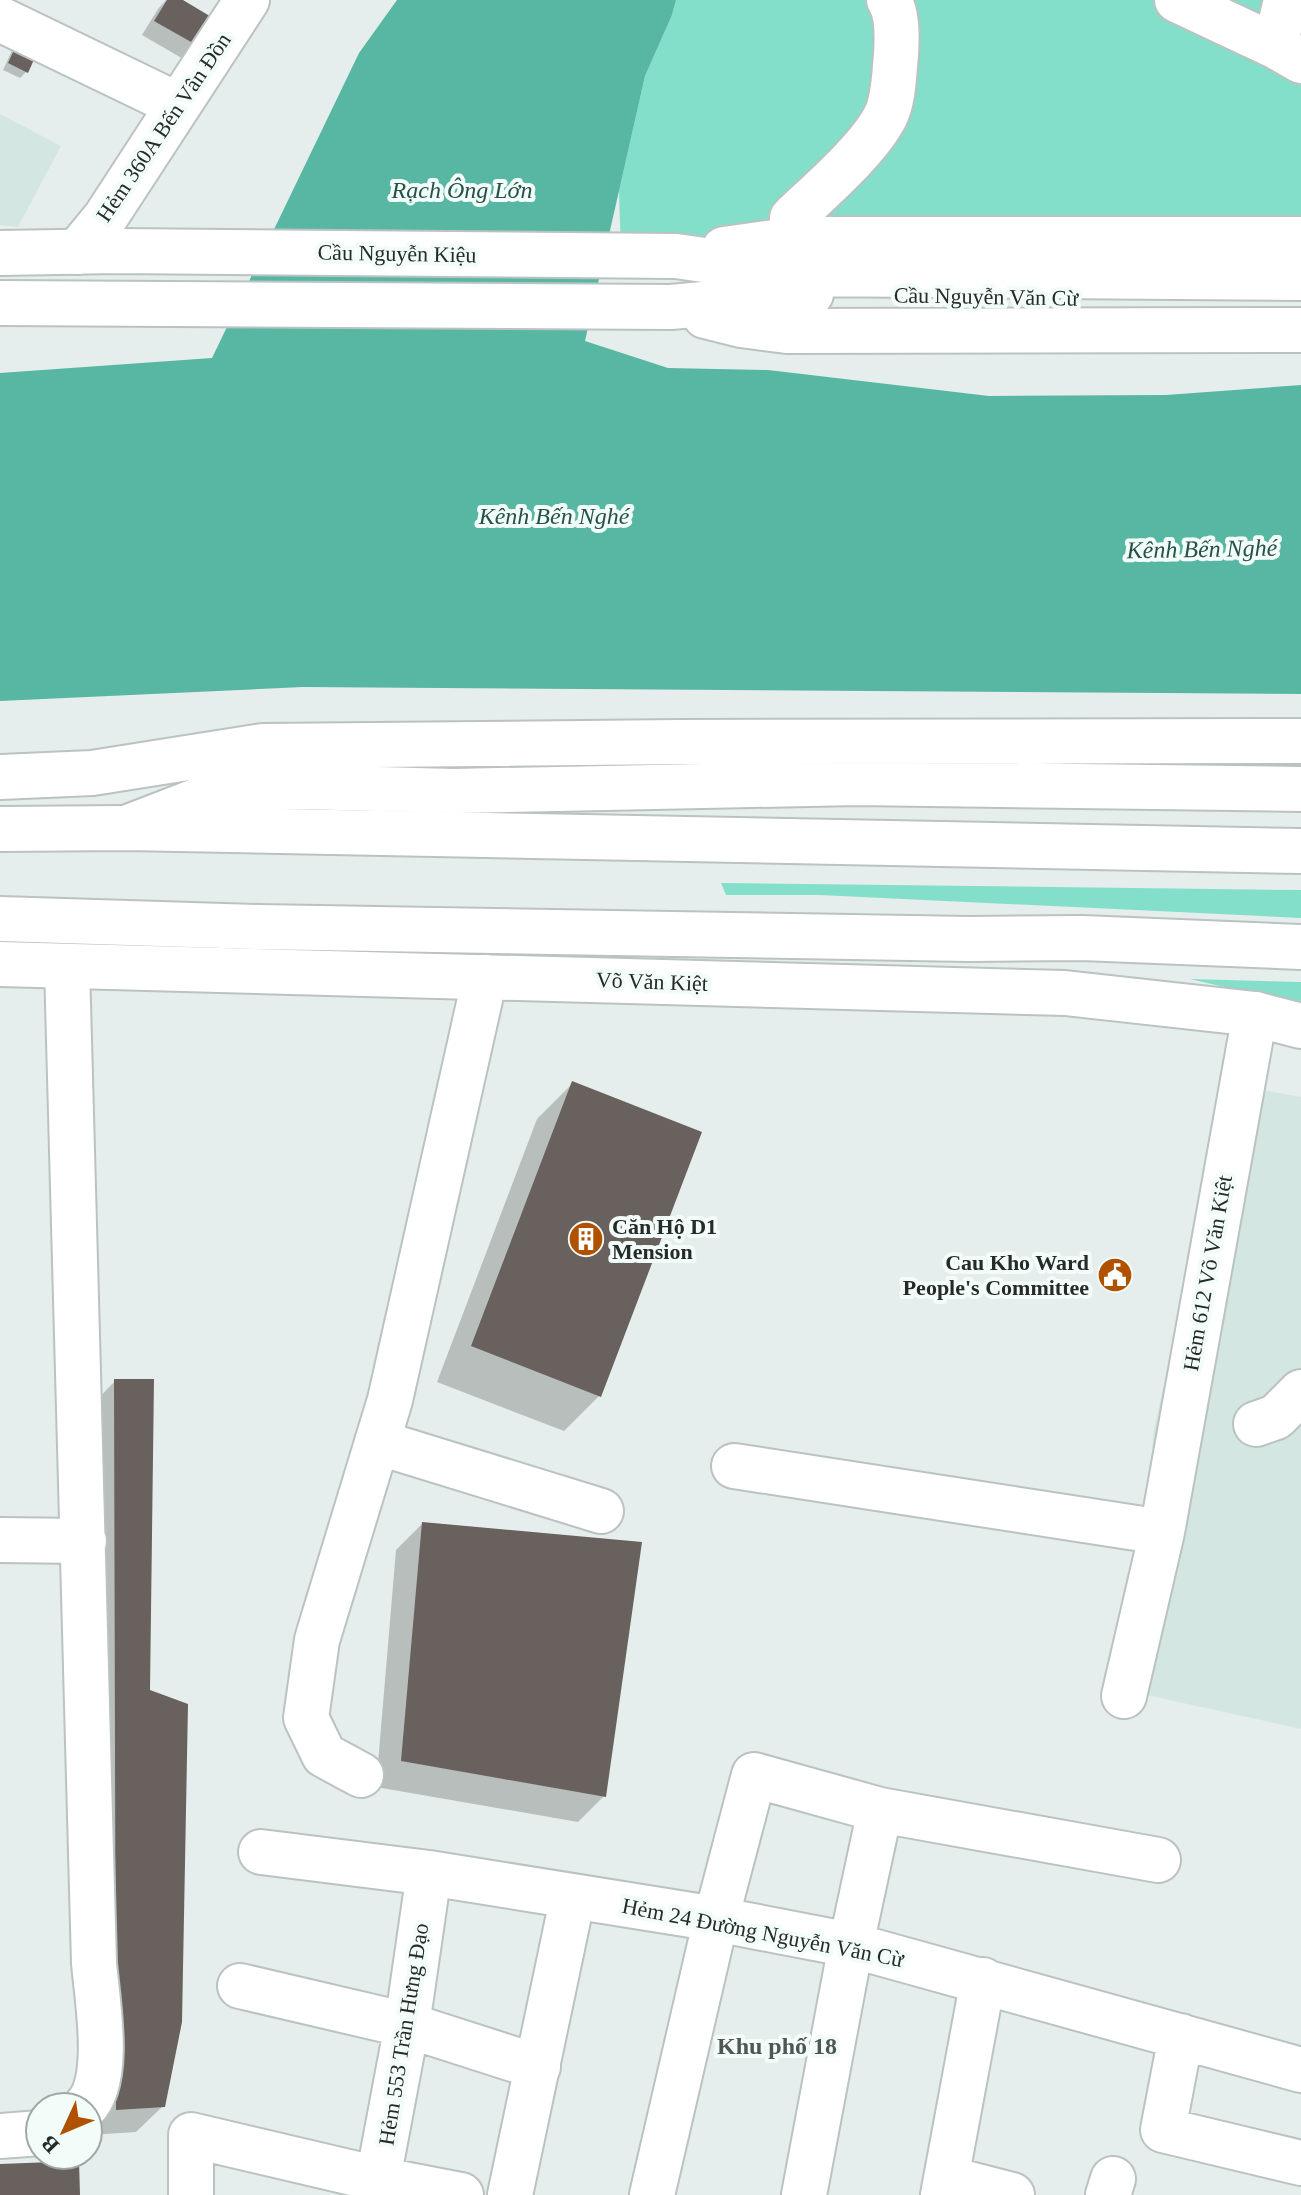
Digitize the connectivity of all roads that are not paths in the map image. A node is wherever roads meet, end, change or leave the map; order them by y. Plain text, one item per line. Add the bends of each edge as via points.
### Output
1 (247, 0) edge
2 (889, 0) edge
3 (1177, 0) edge
4 (1286, 0) edge
5 (0, 19) edge
6 (1288, 53) edge
7 (178, 105) junction
8 (1301, 223) edge
9 (794, 228) junction
10 (1301, 239) edge
11 (98, 251) junction
12 (0, 253) edge
13 (676, 256) junction
14 (1301, 278) edge
15 (1301, 298) edge
16 (0, 303) edge
17 (671, 307) junction
18 (1301, 330) edge
19 (1301, 741) edge
20 (92, 773) junction
21 (0, 777) edge
22 (227, 789) junction
23 (1301, 789) edge
24 (126, 828) junction
25 (0, 829) edge
26 (1301, 851) edge
27 (0, 919) edge
28 (1301, 947) edge
29 (0, 964) edge
30 (67, 966) junction
31 (485, 977) junction
32 (1255, 1014) junction
33 (1301, 1026) edge
34 (1301, 1392) edge
35 (1256, 1424) dead end
36 (377, 1442) junction
37 (734, 1466) dead end
38 (601, 1511) dead end
39 (1162, 1532) junction
40 (0, 1540) edge
41 (84, 1541) junction
42 (1124, 1696) dead end
43 (361, 1775) dead end
44 (880, 1810) junction
45 (261, 1852) dead end
46 (1158, 1860) dead end
47 (429, 1873) junction
48 (573, 1896) junction
49 (716, 1919) junction
50 (851, 1945) junction
51 (983, 1980) junction
52 (240, 1986) dead end
53 (407, 2025) junction
54 (1181, 2036) junction
55 (538, 2067) junction
56 (1301, 2070) edge
57 (94, 2091) edge
58 (24, 2134) edge
59 (0, 2136) edge
60 (1301, 2163) edge
61 (378, 2187) edge
62 (944, 2187) edge
63 (191, 2195) edge
64 (461, 2195) edge
65 (510, 2195) edge
66 (652, 2195) edge
67 (804, 2195) edge
68 (1012, 2195) edge

1 - 7 main road, Hẻm 360A Bến Vân Đồn
2 - 9 main road via 897,41 887,115
3 - 6 main road
4 - 6 main road
5 - 7 main road
7 - 11 main road, Hẻm 360A Bến Vân Đồn via 105,218
8 - 9 main road
9 - 10 main road
9 - 13 main road
11 - 12 main road, Cầu Nguyễn Kiệu
11 - 13 main road, Cầu Nguyễn Kiệu
13 - 14 main road, Cầu Nguyễn Văn Cừ via 800,274
15 - 17 main road, Cầu Nguyễn Văn Cừ via 797,294
16 - 17 main road
17 - 18 main road via 787,331
19 - 20 main road via 263,746
20 - 21 main road
20 - 22 main road
22 - 23 main road via 453,791 857,783
22 - 24 main road
24 - 25 main road
24 - 26 main road
27 - 28 main road via 1082,938
29 - 30 main road, Võ Văn Kiệt
30 - 31 main road, Võ Văn Kiệt
30 - 41 main road
31 - 32 main road, Võ Văn Kiệt via 1065,993
31 - 36 main road
32 - 33 main road, Võ Văn Kiệt
32 - 39 main road, Hẻm 612 Võ Văn Kiệt
34 - 35 main road via 1276,1417
36 - 38 main road
36 - 43 main road via 317,1640 306,1718 324,1755
37 - 39 main road
39 - 42 main road, Hẻm 612 Võ Văn Kiệt
40 - 41 main road
41 - 57 main road via 94,1963 102,2059
44 - 46 main road
44 - 49 main road via 754,1775
44 - 50 main road
45 - 47 main road, Hẻm 24 Đường Nguyễn Văn Cừ
47 - 48 main road, Hẻm 24 Đường Nguyễn Văn Cừ
47 - 53 main road, Hẻm 553 Trần Hưng Đạo
48 - 49 main road, Hẻm 24 Đường Nguyễn Văn Cừ
48 - 55 main road
49 - 50 main road, Hẻm 24 Đường Nguyễn Văn Cừ
49 - 66 main road
50 - 51 main road, Hẻm 24 Đường Nguyễn Văn Cừ
50 - 67 main road
51 - 54 main road, Hẻm 24 Đường Nguyễn Văn Cừ
51 - 62 main road
52 - 53 main road
53 - 55 main road
53 - 61 main road, Hẻm 553 Trần Hưng Đạo
54 - 56 main road, Hẻm 24 Đường Nguyễn Văn Cừ
54 - 60 main road via 1163,2130
55 - 65 main road
58 - 59 main road
61 - 63 main road via 191,2135
61 - 64 main road
62 - 68 main road

